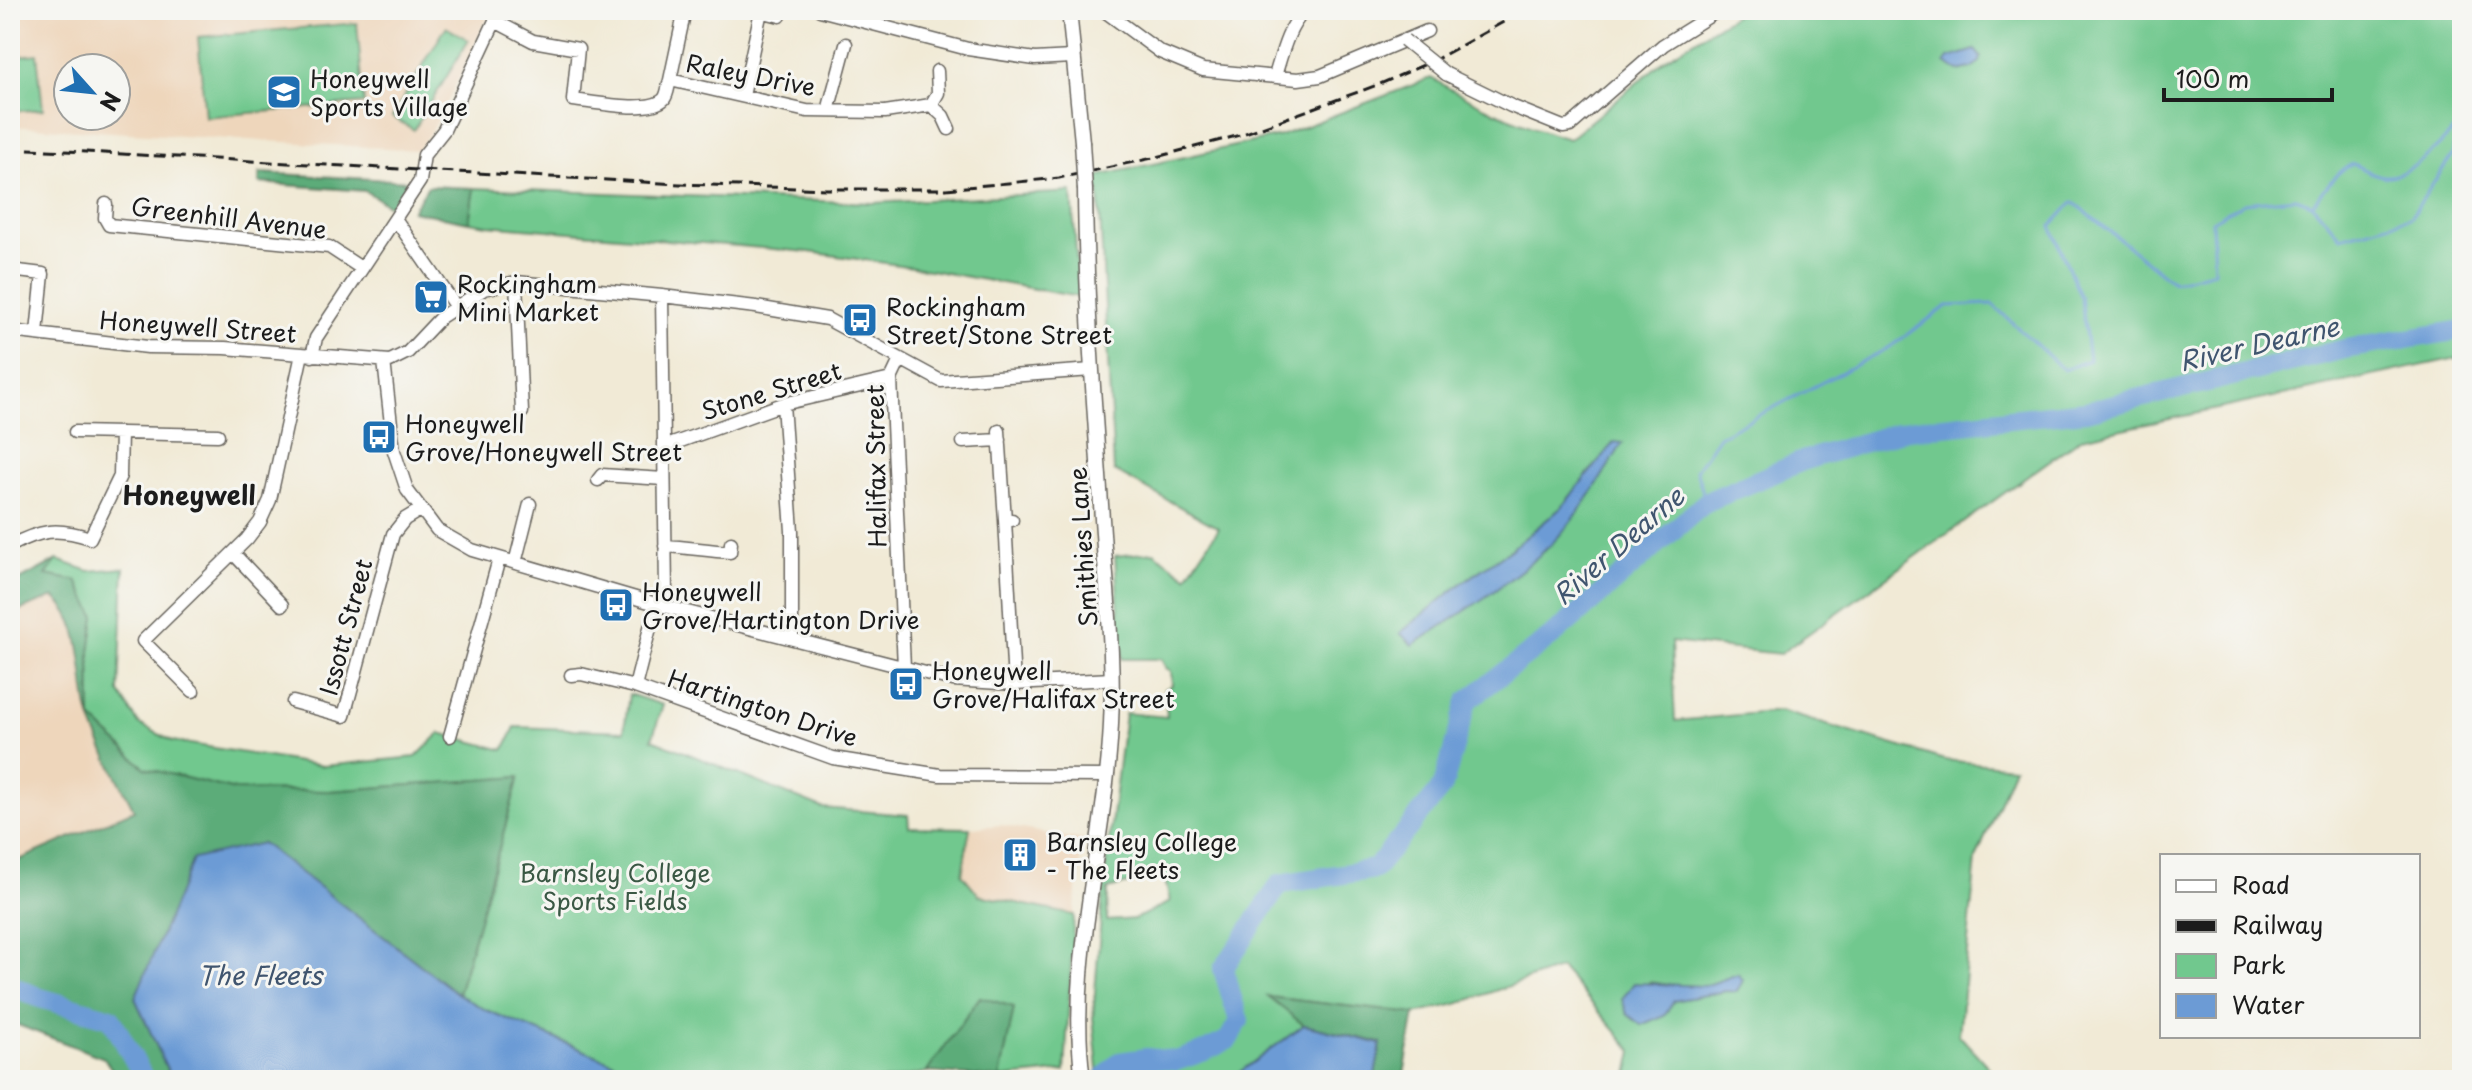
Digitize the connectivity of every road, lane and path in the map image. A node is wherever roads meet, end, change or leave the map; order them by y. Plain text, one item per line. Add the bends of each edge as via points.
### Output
1 (685, 10) edge
2 (758, 10) edge
3 (820, 10) edge
4 (1069, 10) edge
5 (1103, 10) edge
6 (1305, 10) edge
7 (1719, 10) edge
8 (497, 15) edge
9 (780, 16) dead end
10 (667, 25) dead end
11 (681, 28) junction
12 (1427, 31) dead end
13 (1404, 40) junction
14 (846, 44) dead end
15 (1072, 57) junction
16 (937, 71) dead end
17 (1275, 76) junction
18 (670, 80) junction
19 (743, 96) junction
20 (931, 105) junction
21 (828, 111) junction
22 (949, 129) dead end
23 (106, 204) dead end
24 (396, 220) junction
25 (361, 268) junction
26 (10, 270) edge
27 (516, 282) junction
28 (662, 296) junction
29 (456, 307) junction
30 (10, 331) edge
31 (37, 333) junction
32 (307, 355) junction
33 (900, 360) junction
34 (384, 361) junction
35 (1092, 370) junction
36 (891, 379) junction
37 (783, 404) junction
38 (522, 412) dead end
39 (75, 432) dead end
40 (121, 433) junction
41 (210, 440) dead end
42 (963, 442) dead end
43 (664, 447) junction
44 (664, 479) junction
45 (598, 480) dead end
46 (530, 504) dead end
47 (420, 510) junction
48 (731, 543) dead end
49 (10, 546) edge
50 (665, 546) junction
51 (233, 553) junction
52 (499, 559) junction
53 (515, 563) junction
54 (282, 605) dead end
55 (660, 605) junction
56 (792, 638) junction
57 (904, 667) junction
58 (571, 675) dead end
59 (1112, 679) junction
60 (1014, 684) junction
61 (635, 687) junction
62 (193, 691) dead end
63 (293, 702) dead end
64 (456, 729) dead end
65 (1107, 776) junction
66 (1083, 1077) edge

1 - 11 street
2 - 9 street
2 - 19 street
3 - 15 street via 968,49 1035,59
4 - 15 street, Smithies Lane
5 - 17 street via 1160,52 1203,70
6 - 17 street via 1286,42
7 - 13 street, bridge via 1663,45 1563,127 1446,74
8 - 18 street, Raley Drive via 533,41 578,49 573,100 633,107 661,102
8 - 24 street via 444,130 424,155 420,181
10 - 11 street
11 - 18 street
12 - 13 street
13 - 17 street via 1320,76
14 - 21 street
15 - 35 street, Smithies Lane, bridge via 1082,142
16 - 20 street via 938,93
18 - 19 street, Raley Drive
19 - 21 street, Raley Drive
20 - 21 street, Raley Drive via 885,112
20 - 22 street
23 - 25 street, Greenhill Avenue via 109,225 329,247
24 - 25 street
24 - 29 street
25 - 32 street
26 - 31 street via 43,274
27 - 28 street
27 - 29 street via 484,289
27 - 38 street
28 - 33 street via 827,319
28 - 43 street, Hartington Drive
29 - 34 street via 408,352
30 - 31 street, Honeywell Street
31 - 32 street, Honeywell Street via 98,343
32 - 34 street, Honeywell Street
32 - 51 street via 270,500 260,522
33 - 35 street via 941,381
33 - 36 street, Halifax Street
34 - 47 street via 394,451
35 - 59 street, Smithies Lane
36 - 37 street, Stone Street
36 - 57 street, Halifax Street
37 - 43 street, Stone Street
37 - 56 street via 792,531
39 - 40 street
40 - 41 street
40 - 49 street via 120,476 90,538 44,531
42 - 60 street via 1000,435
43 - 44 street, Hartington Drive
44 - 45 street via 602,475
44 - 50 street, Hartington Drive
46 - 53 street
47 - 52 street via 453,541
47 - 63 street, Issott Street via 393,534 344,716
48 - 50 street via 730,552
50 - 55 street, Hartington Drive via 666,591
51 - 54 street
51 - 62 street via 143,641
52 - 53 street
52 - 64 street
53 - 55 street
55 - 56 street
55 - 61 street, Hartington Drive
56 - 57 street
57 - 60 street via 953,680
58 - 61 street
59 - 60 street
59 - 65 street, Smithies Lane
61 - 65 street, Hartington Drive via 833,758 940,775
65 - 66 street, Smithies Lane via 1081,982

